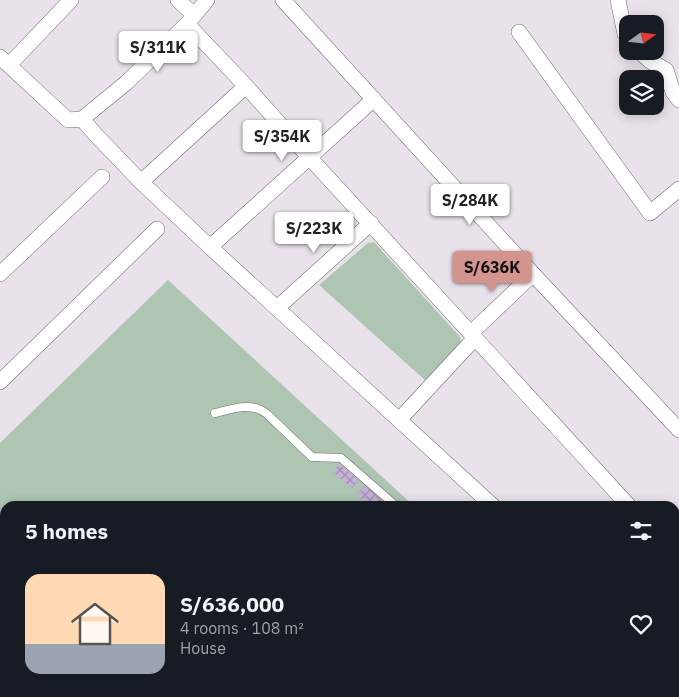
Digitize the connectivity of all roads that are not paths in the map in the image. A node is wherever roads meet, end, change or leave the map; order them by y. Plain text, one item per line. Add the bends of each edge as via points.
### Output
1 (71, 0) edge
2 (178, 0) edge
3 (207, 0) edge
4 (283, 0) edge
5 (618, 0) edge
6 (621, 15) edge
7 (190, 20) junction
8 (519, 32) dead end
9 (649, 60) edge
10 (4, 61) edge
11 (672, 67) edge
12 (246, 86) junction
13 (374, 99) junction
14 (679, 100) edge
15 (82, 119) junction
16 (309, 157) junction
17 (102, 177) dead end
18 (141, 182) junction
19 (679, 189) edge
20 (371, 223) junction
21 (157, 229) dead end
22 (210, 247) junction
23 (0, 274) edge
24 (533, 274) junction
25 (277, 308) junction
26 (473, 336) junction
27 (0, 382) edge
28 (214, 412) dead end
29 (399, 420) junction
30 (679, 430) edge
31 (390, 501) edge
32 (488, 501) edge
33 (624, 501) edge

1 - 10 street
2 - 7 street
3 - 7 street
4 - 13 street
5 - 6 street
7 - 12 street
7 - 15 street via 126,83
8 - 19 street via 650,213
9 - 11 street
10 - 15 street via 68,120
11 - 14 street via 673,92
12 - 16 street
12 - 18 street
13 - 16 street
13 - 24 street
15 - 18 street
16 - 20 street
16 - 22 street
17 - 23 street
18 - 22 street
20 - 25 street
20 - 26 street
21 - 27 street
22 - 25 street
24 - 26 street
24 - 30 street
25 - 29 street
26 - 29 street
26 - 33 street
28 - 31 lane via 247,406 258,408 312,457 341,458
29 - 32 street

